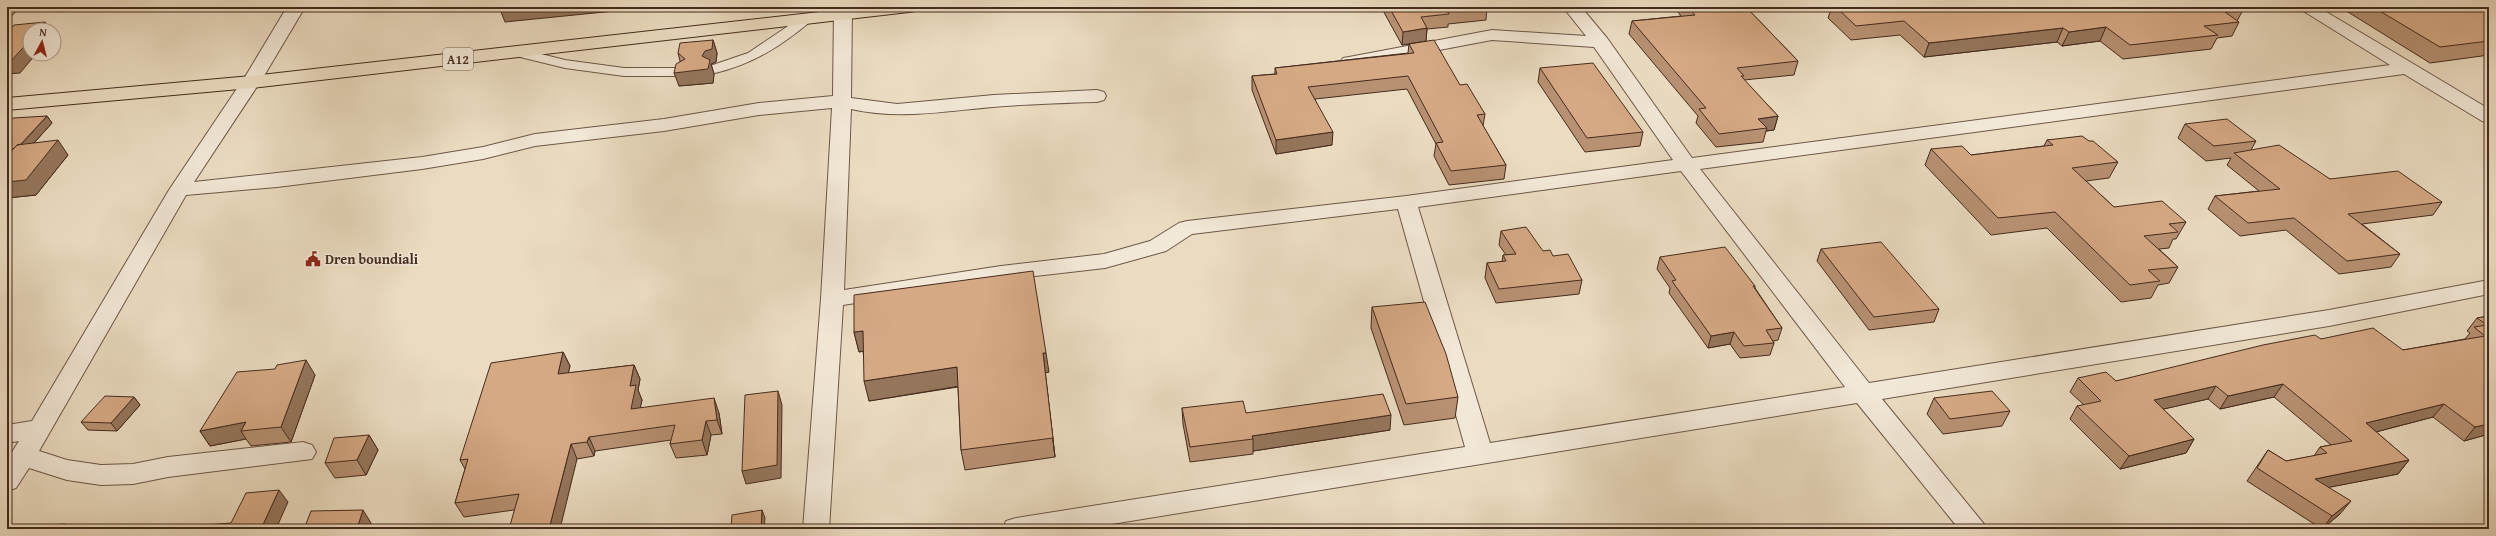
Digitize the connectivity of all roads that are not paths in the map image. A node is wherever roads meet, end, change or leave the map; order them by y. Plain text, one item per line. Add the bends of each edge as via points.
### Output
1 (10, 7) edge
2 (296, 7) edge
3 (909, 7) edge
4 (1572, 7) edge
5 (2306, 7) edge
6 (7, 10) edge
7 (843, 10) edge
8 (806, 18) junction
9 (1601, 42) junction
10 (517, 52) junction
11 (1336, 64) edge
12 (2407, 68) junction
13 (715, 69) dead end
14 (681, 72) edge
15 (251, 82) junction
16 (1097, 96) dead end
17 (842, 101) junction
18 (7, 104) edge
19 (2489, 118) edge
20 (1686, 165) junction
21 (178, 190) junction
22 (1406, 202) junction
23 (2489, 287) edge
24 (832, 299) junction
25 (1860, 392) junction
26 (40, 429) junction
27 (7, 434) edge
28 (303, 452) dead end
29 (1480, 454) junction
30 (23, 456) junction
31 (7, 481) edge
32 (816, 529) edge
33 (1016, 529) edge
34 (1975, 529) edge

1 - 6 street
2 - 15 street
3 - 7 main road, A12
4 - 9 street
5 - 12 street
7 - 8 main road, A12
7 - 17 street
8 - 10 main road, A12
8 - 13 lane via 761,53 738,64
9 - 11 street via 1492,35
9 - 20 street
10 - 14 lane via 565,64 624,72
10 - 15 main road, A12
12 - 19 street
12 - 20 street
15 - 18 main road, A12
15 - 21 street
16 - 17 street via 994,101 897,110
17 - 21 street via 759,109 664,125 535,140 483,153 422,163
17 - 24 street
20 - 22 street
20 - 25 street
21 - 26 street
22 - 24 street via 1187,228 1158,246 1105,261 1001,273
22 - 29 street
23 - 25 street via 2329,318
24 - 32 street
25 - 29 street
25 - 34 street
26 - 27 street
26 - 30 street
28 - 30 street via 133,474 101,475 67,470
29 - 33 street
30 - 31 street

